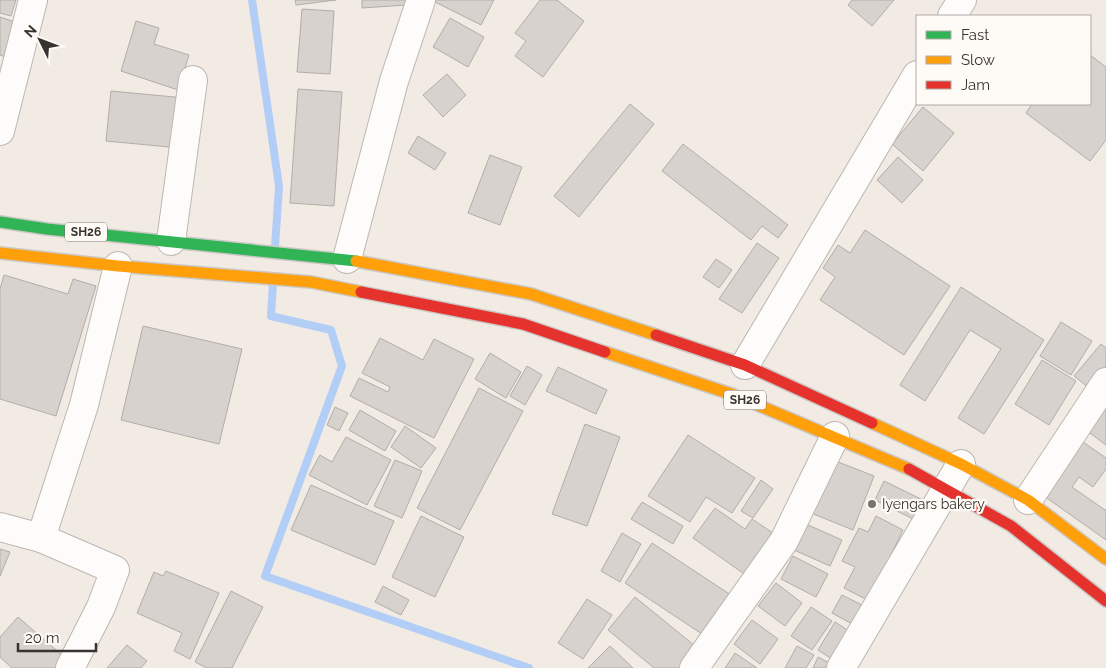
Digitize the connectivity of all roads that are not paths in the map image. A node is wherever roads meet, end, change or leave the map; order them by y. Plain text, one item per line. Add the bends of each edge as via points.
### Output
1 (34, 0) edge
2 (421, 0) edge
3 (962, 0) edge
4 (953, 15) edge
5 (916, 77) edge
6 (193, 80) dead end
7 (0, 131) edge
8 (0, 222) edge
9 (171, 241) junction
10 (0, 253) edge
11 (334, 258) junction
12 (118, 266) junction
13 (745, 365) junction
14 (1106, 382) edge
15 (835, 436) junction
16 (961, 464) junction
17 (944, 489) junction
18 (1028, 500) junction
19 (0, 527) edge
20 (41, 538) junction
21 (1106, 559) edge
22 (1106, 601) edge
23 (70, 668) edge
24 (694, 668) edge
25 (841, 668) edge

1 - 7 street
2 - 11 street
3 - 4 street
5 - 13 street
6 - 9 street
8 - 9 main road, SH26
9 - 11 main road, SH26
10 - 12 main road, SH26
11 - 13 main road, SH26 via 531,294
12 - 15 main road, SH26 via 311,282 523,324 734,395
12 - 20 street via 84,405
13 - 16 main road, SH26
14 - 18 street
15 - 17 main road, SH26 via 897,462
15 - 24 street via 784,540
16 - 17 street
16 - 18 main road, SH26
17 - 22 main road, SH26 via 1011,526
17 - 25 street
18 - 21 main road, SH26
19 - 20 street
20 - 23 street via 115,570 101,607

